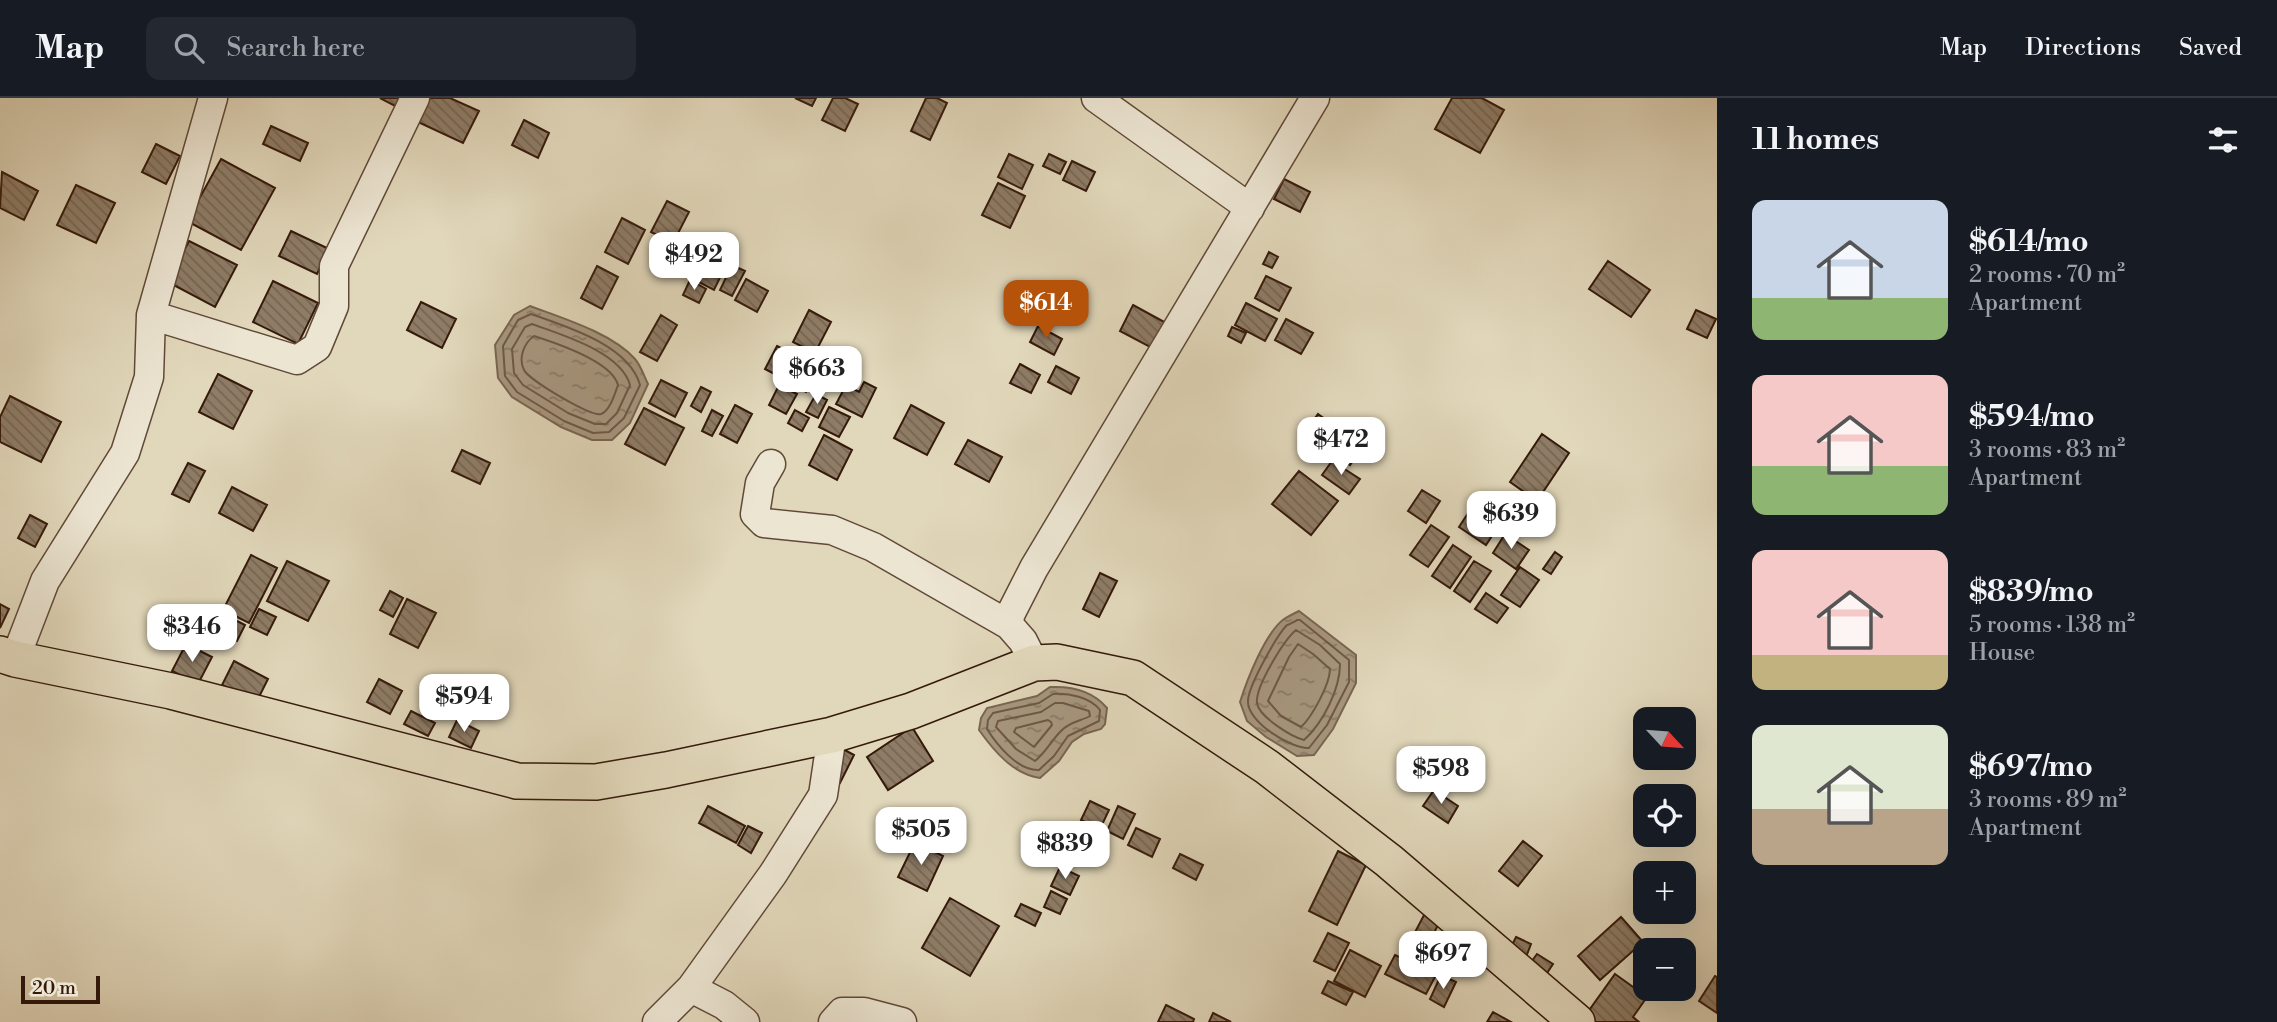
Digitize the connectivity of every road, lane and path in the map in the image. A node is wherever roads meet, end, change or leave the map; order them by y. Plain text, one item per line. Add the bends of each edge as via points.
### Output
1 (212, 98) edge
2 (415, 98) edge
3 (1096, 98) edge
4 (1315, 98) edge
5 (1250, 208) junction
6 (151, 315) junction
7 (771, 464) dead end
8 (1009, 625) junction
9 (8, 657) edge
10 (1034, 663) junction
11 (832, 735) junction
12 (691, 988) junction
13 (657, 1022) edge
14 (745, 1022) edge
15 (833, 1022) edge
16 (902, 1022) edge
17 (1577, 1022) edge

1 - 6 street
2 - 6 street via 334,266 334,306 317,347 297,360
3 - 5 street
4 - 5 street
5 - 8 street via 1034,568
6 - 9 street via 149,377 125,453 45,581
7 - 8 street via 760,484 755,514 764,523 832,530 873,547
8 - 10 street
9 - 11 main road via 171,691 517,781 596,782
10 - 11 main road via 911,711
10 - 17 main road via 1057,662 1133,678 1267,767 1389,861
11 - 12 street via 823,795
12 - 13 street
12 - 14 street
15 - 16 street via 842,1012 864,1012

